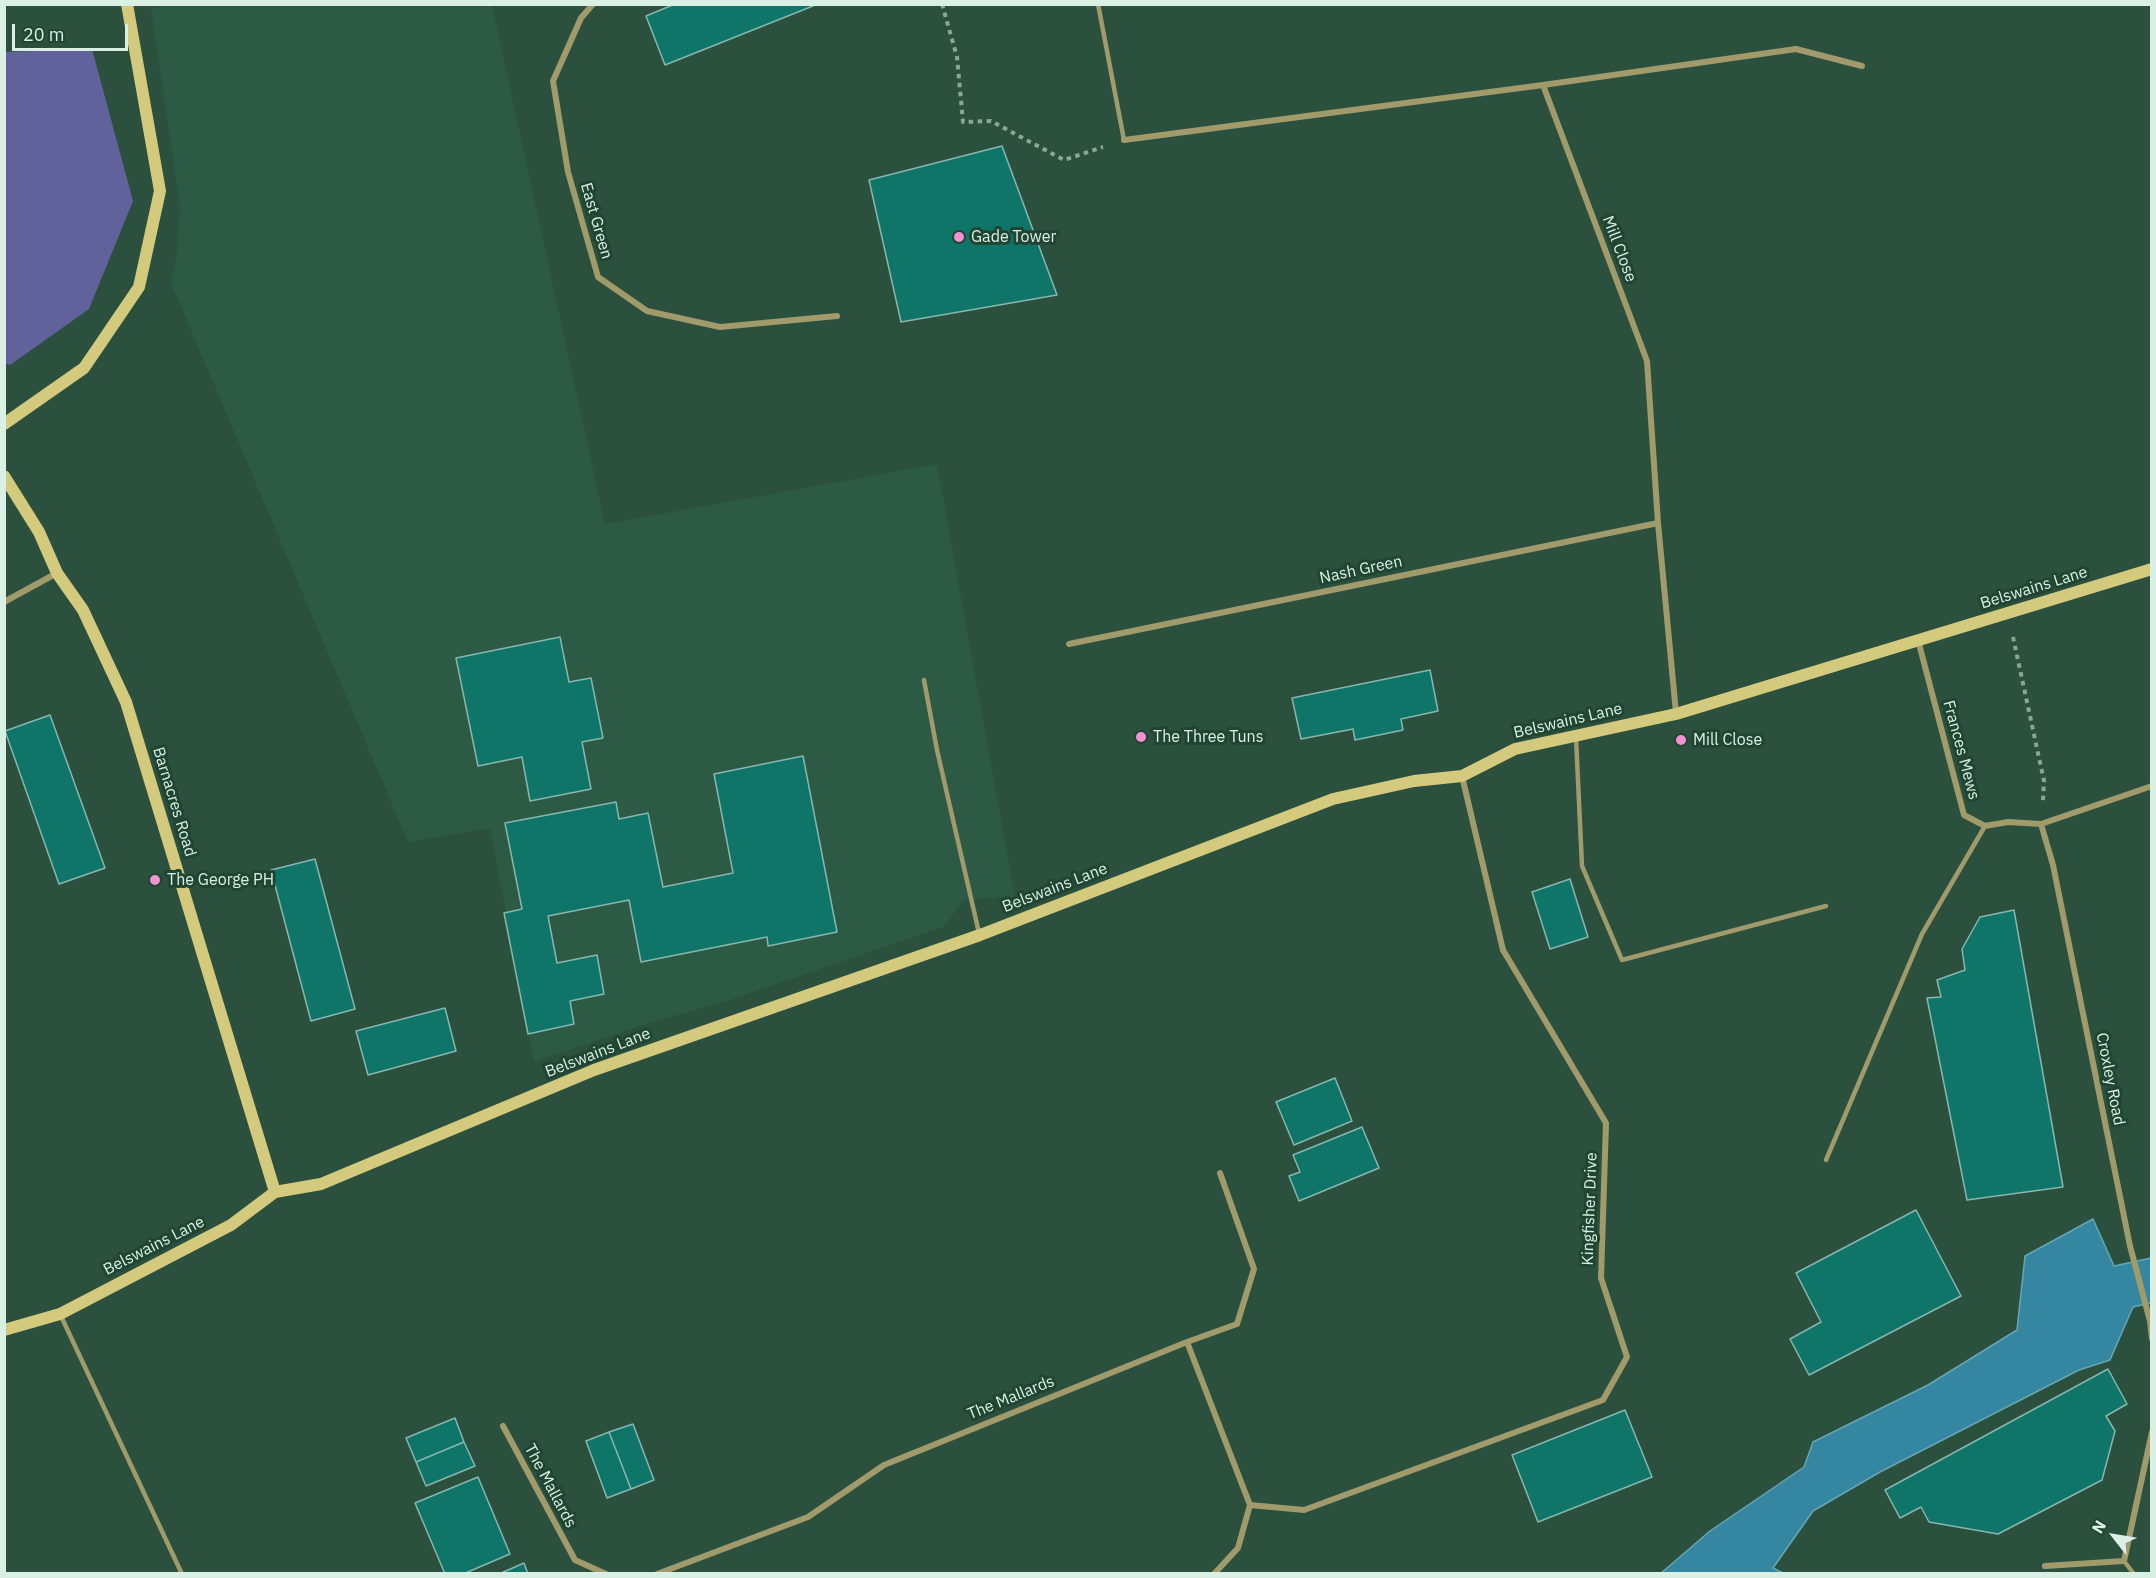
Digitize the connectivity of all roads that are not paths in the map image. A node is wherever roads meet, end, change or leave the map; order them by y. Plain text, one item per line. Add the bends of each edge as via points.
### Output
1 (127, 4) edge
2 (593, 4) edge
3 (1098, 4) edge
4 (1862, 66) dead end
5 (1543, 84) junction
6 (1124, 140) joint
7 (837, 316) dead end
8 (4, 424) edge
9 (4, 476) edge
10 (1658, 523) junction
11 (2151, 570) edge
12 (57, 573) junction
13 (4, 602) edge
14 (1918, 640) junction
15 (1069, 644) dead end
16 (924, 681) dead end
17 (1676, 714) junction
18 (1576, 735) junction
19 (1462, 776) junction
20 (2151, 786) edge
21 (2041, 824) junction
22 (1984, 826) junction
23 (1826, 906) dead end
24 (980, 935) junction
25 (1826, 1160) dead end
26 (1220, 1173) dead end
27 (275, 1192) junction
28 (60, 1314) junction
29 (4, 1330) edge
30 (2151, 1339) edge
31 (1186, 1342) junction
32 (503, 1426) dead end
33 (2151, 1432) edge
34 (1250, 1504) junction
35 (2124, 1561) junction
36 (2045, 1566) dead end
37 (182, 1574) edge
38 (606, 1574) edge
39 (657, 1574) edge
40 (1214, 1574) edge
41 (2134, 1574) edge

1 - 8 street via 159,191 139,287 84,368
2 - 7 street, East Green via 581,18 554,81 568,172 598,277 646,311 720,327
3 - 6 lane
4 - 5 street via 1796,49
5 - 6 street
5 - 10 street, Mill Close via 1647,361
9 - 12 street, Barnacres Road via 39,532
10 - 15 street, Nash Green
10 - 17 street, Mill Close
11 - 14 street, Belswains Lane
12 - 13 street
12 - 27 street, Barnacres Road via 83,610 126,702
14 - 17 street, Belswains Lane
14 - 22 street, Frances Mews via 1964,815
16 - 24 lane
17 - 18 street, Belswains Lane
18 - 19 street, Belswains Lane via 1515,748
18 - 23 lane via 1582,866 1622,960
19 - 24 street, Belswains Lane via 1414,781 1333,799
19 - 34 street, Kingfisher Drive via 1503,950 1606,1123 1601,1278 1627,1358 1603,1400 1304,1510
20 - 21 street
21 - 22 street via 2008,822
21 - 30 street, Croxley Road via 2053,865
22 - 25 lane via 1922,934
24 - 27 street, Belswains Lane via 594,1070 321,1184
26 - 31 street, The Mallards via 1254,1269 1237,1324
27 - 28 street, Belswains Lane via 231,1225
28 - 29 street, Belswains Lane
28 - 37 lane
31 - 34 street
31 - 39 street, The Mallards via 884,1465 808,1517
32 - 38 street, The Mallards via 574,1560
33 - 35 street
34 - 40 street via 1238,1548
35 - 36 street
35 - 41 lane

